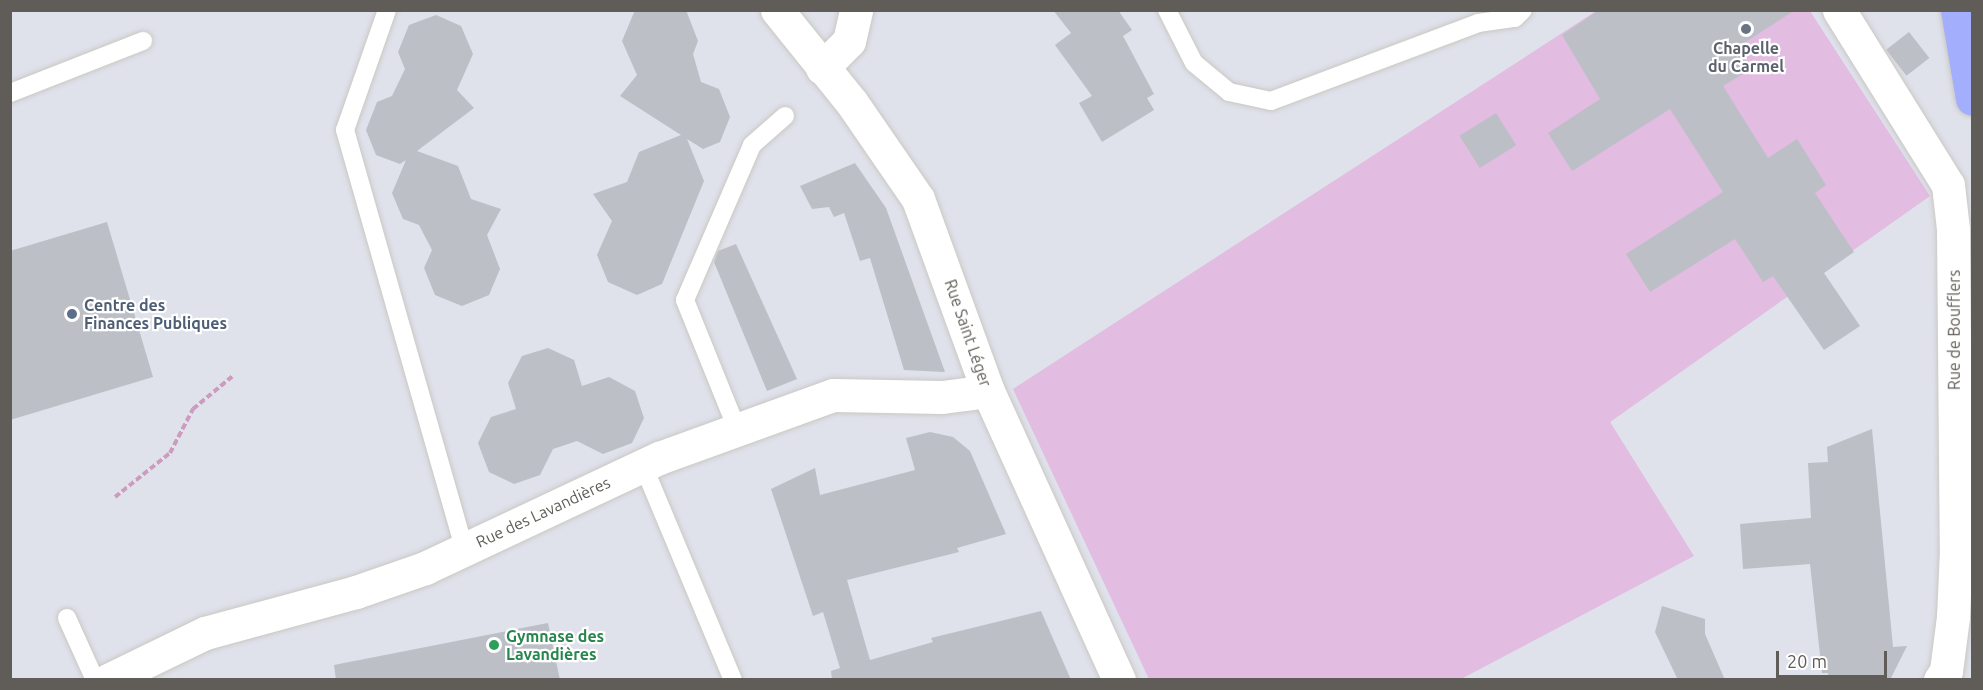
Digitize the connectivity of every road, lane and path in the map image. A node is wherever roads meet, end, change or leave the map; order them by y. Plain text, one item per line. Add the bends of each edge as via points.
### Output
1 (387, 10) edge
2 (777, 10) edge
3 (856, 10) edge
4 (1167, 10) edge
5 (1523, 10) edge
6 (1839, 10) edge
7 (1957, 10) edge
8 (143, 41) dead end
9 (822, 68) junction
10 (10, 93) edge
11 (1972, 99) edge
12 (785, 116) dead end
13 (234, 375) dead end
14 (988, 391) junction
15 (737, 429) junction
16 (643, 465) junction
17 (115, 496) dead end
18 (464, 549) junction
19 (67, 618) dead end
20 (95, 680) edge
21 (108, 680) edge
22 (734, 680) edge
23 (1119, 680) edge
24 (1940, 680) edge

1 - 18 lane via 345,130
2 - 9 street, Rue Saint Léger
3 - 9 street via 849,41
4 - 5 lane via 1194,63 1229,92 1271,101 1478,23 1515,18
6 - 24 street, Rue de Boufflers via 1948,185 1953,229 1956,549 1953,617 1946,671
7 - 11 main road
8 - 10 lane
9 - 14 street, Rue Saint Léger via 918,199
12 - 15 lane via 752,145 685,300
13 - 17 path via 193,409 170,453
14 - 15 street, Rue des Lavandières via 942,397 833,395
14 - 23 street, Rue Saint Léger
15 - 16 street, Rue des Lavandières
16 - 18 street, Rue des Lavandières
16 - 22 lane
18 - 21 street, Rue des Lavandières via 356,592 205,633
19 - 20 lane

